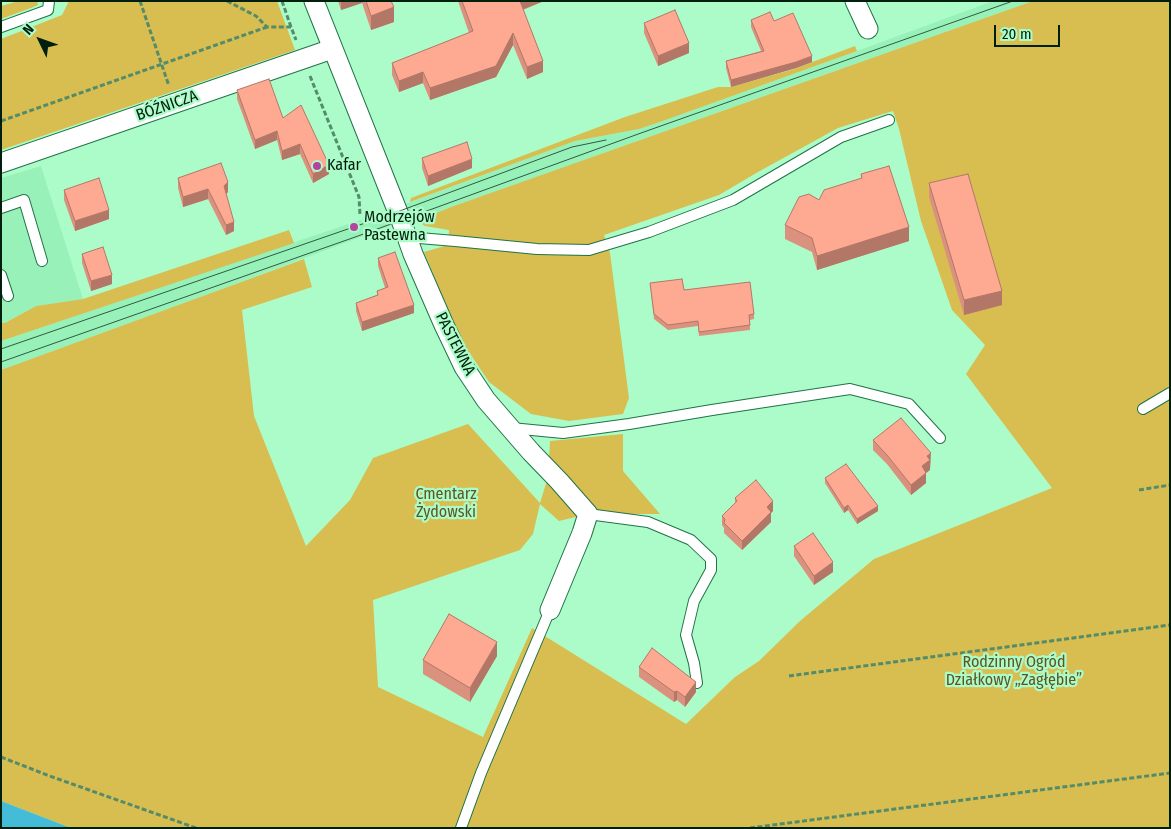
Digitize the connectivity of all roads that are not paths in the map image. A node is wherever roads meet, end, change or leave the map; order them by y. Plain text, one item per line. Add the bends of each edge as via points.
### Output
1 (49, 1) edge
2 (314, 1) edge
3 (855, 1) edge
4 (1, 27) edge
5 (868, 29) dead end
6 (332, 49) junction
7 (889, 120) dead end
8 (1, 163) edge
9 (1, 208) edge
10 (407, 237) junction
11 (42, 260) dead end
12 (1, 275) edge
13 (8, 296) dead end
14 (1170, 393) edge
15 (1143, 409) dead end
16 (511, 428) junction
17 (940, 438) dead end
18 (588, 514) junction
19 (550, 610) joint
20 (697, 682) edge
21 (461, 828) edge

1 - 4 lane via 48,10
2 - 6 street, PASTEWNA
3 - 5 street
6 - 8 street, BÓŹNICZA
6 - 10 street, PASTEWNA
7 - 10 lane via 841,138 734,200 649,232 589,250 537,249
9 - 11 lane via 24,200
10 - 16 street, PASTEWNA via 464,367 486,400
12 - 13 lane
14 - 15 lane
16 - 17 lane via 563,433 850,389 909,404
16 - 18 street, PASTEWNA
18 - 19 street
18 - 20 lane via 648,522 692,540 711,559 712,570 694,600 686,635
19 - 21 lane

